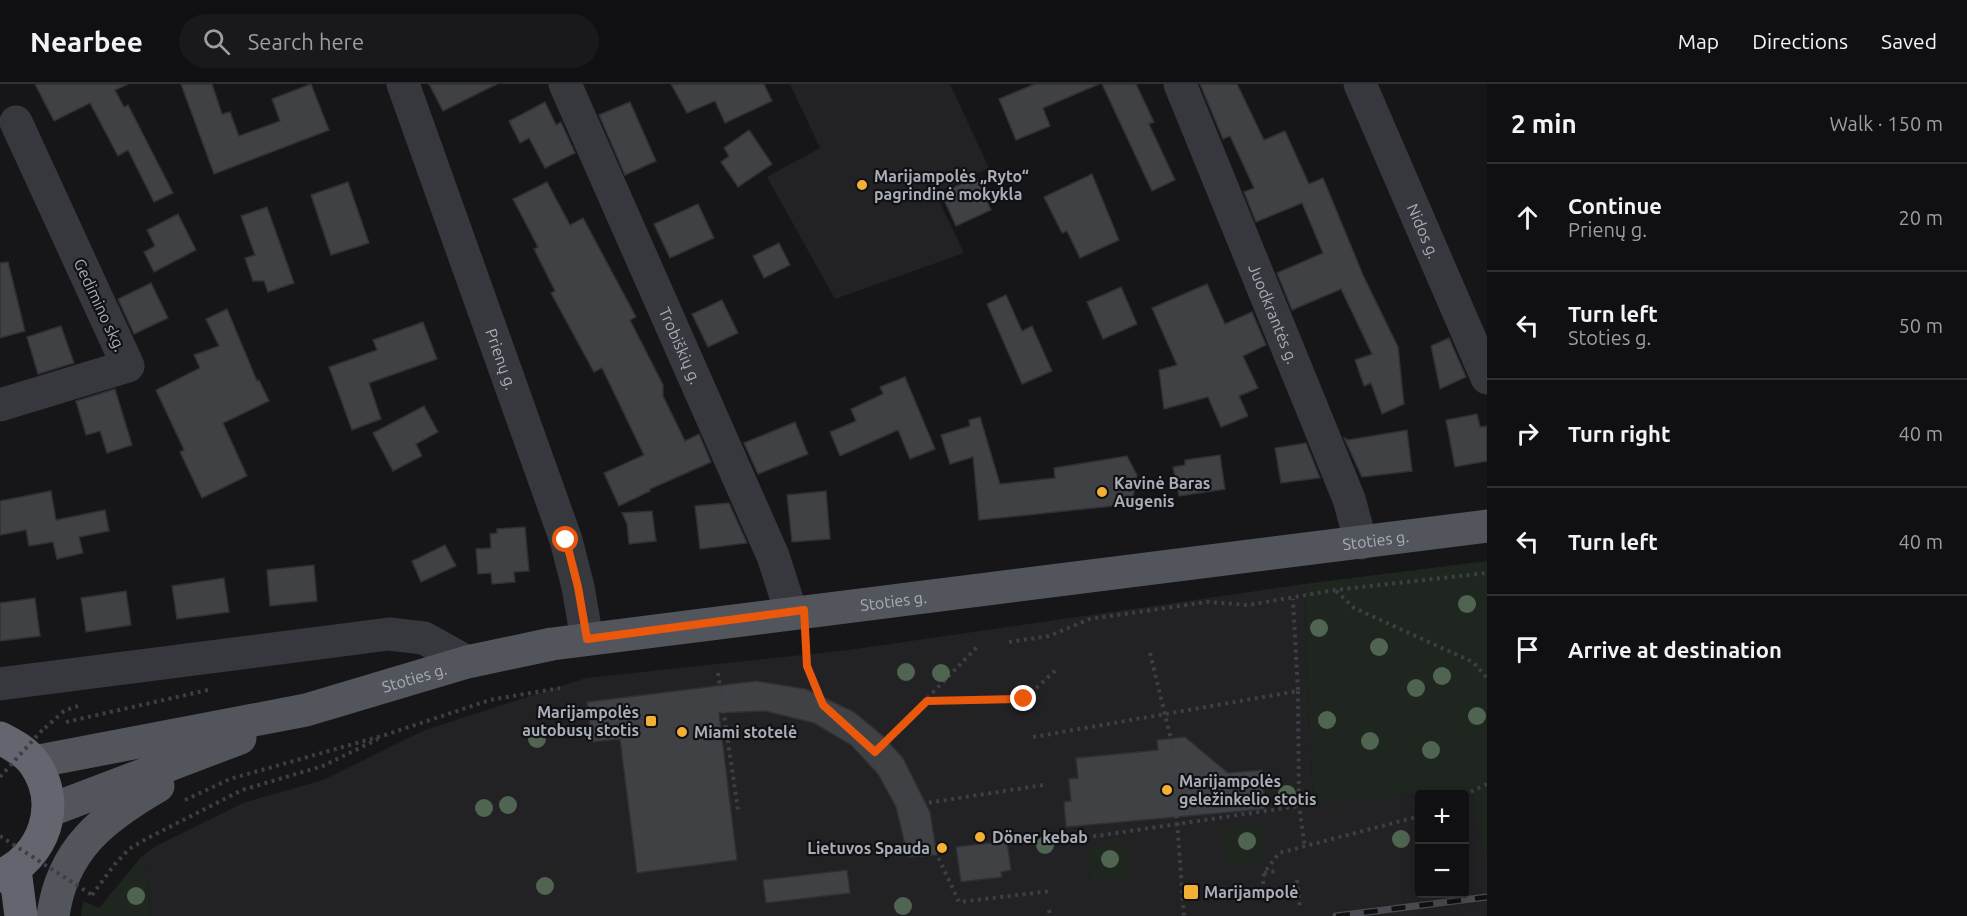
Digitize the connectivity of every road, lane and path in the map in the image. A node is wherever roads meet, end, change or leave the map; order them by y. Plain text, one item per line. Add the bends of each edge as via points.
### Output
1 (403, 84) edge
2 (564, 84) edge
3 (1180, 84) edge
4 (1360, 84) edge
5 (16, 122) dead end
6 (1487, 378) edge
7 (0, 405) edge
8 (1487, 526) edge
9 (1361, 543) junction
10 (1487, 573) edge
11 (1335, 590) junction
12 (1293, 599) junction
13 (797, 611) junction
14 (587, 639) junction
15 (1009, 642) dead end
16 (977, 647) dead end
17 (1150, 653) dead end
18 (467, 662) junction
19 (1056, 669) dead end
20 (718, 673) dead end
21 (1487, 678) edge
22 (0, 684) edge
23 (560, 688) dead end
24 (213, 689) dead end
25 (1298, 692) junction
26 (927, 701) junction
27 (306, 710) junction
28 (64, 711) dead end
29 (1165, 714) junction
30 (44, 728) junction
31 (385, 735) junction
32 (1033, 737) dead end
33 (0, 738) edge
34 (231, 742) junction
35 (875, 752) junction
36 (33, 762) junction
37 (725, 762) dead end
38 (731, 762) junction
39 (0, 777) edge
40 (1487, 784) edge
41 (1043, 785) dead end
42 (1469, 793) edge
43 (180, 802) dead end
44 (914, 805) junction
45 (1299, 806) junction
46 (738, 810) dead end
47 (48, 812) junction
48 (1415, 817) edge
49 (1177, 824) junction
50 (0, 836) edge
51 (1056, 842) dead end
52 (1305, 848) junction
53 (1276, 871) dead end
54 (7, 873) edge
55 (1264, 873) junction
56 (85, 878) dead end
57 (1297, 880) dead end
58 (1263, 884) dead end
59 (1051, 891) dead end
60 (64, 906) edge
61 (1300, 909) dead end
62 (1049, 910) dead end
63 (21, 916) edge
64 (1050, 916) edge
65 (1184, 916) edge

1 - 14 street, Prienų g. via 566,540
2 - 13 street, Trobiškių g.
3 - 9 street, Juodkrantės g. via 1349,499
4 - 6 street, Nidos g.
5 - 7 street, Gedimino skg. via 128,366
8 - 9 main road, Stoties g.
9 - 13 main road, Stoties g.
10 - 11 path
11 - 12 path
11 - 21 path via 1354,608 1473,662
12 - 15 path via 1248,605 1207,602 1090,619 1049,636
12 - 25 path
13 - 14 main road, Stoties g.
13 - 35 path via 807,666 823,705
14 - 18 main road, Stoties g.
16 - 26 path
17 - 29 path
18 - 22 street via 424,638 388,634
18 - 27 main road, Stoties g.
19 - 26 path via 1024,699
20 - 38 path
23 - 31 path via 490,700
24 - 30 path
25 - 29 path
25 - 45 path
26 - 35 path
27 - 34 main road, Stoties g.
27 - 36 main road, Stoties g.
28 - 30 path
29 - 32 path
29 - 49 path via 1171,739
30 - 39 path, bridge
31 - 43 path via 230,778
31 - 50 path, bridge via 323,766 242,789 146,839 129,849 92,895
33 - 36 highway via 18,747
34 - 47 main road, Stoties g.
34 - 60 main road via 126,805 89,834 60,883
35 - 44 path via 891,765
36 - 47 highway via 45,786
37 - 38 path
38 - 46 path
40 - 42 path
41 - 44 path
44 - 59 path via 958,902
45 - 49 path
45 - 52 path
47 - 54 highway via 44,834 32,854
48 - 52 path
49 - 51 path
49 - 65 path
52 - 55 path via 1279,853
53 - 55 path
54 - 63 highway
55 - 58 path
56 - 60 path
57 - 61 path
62 - 64 path

